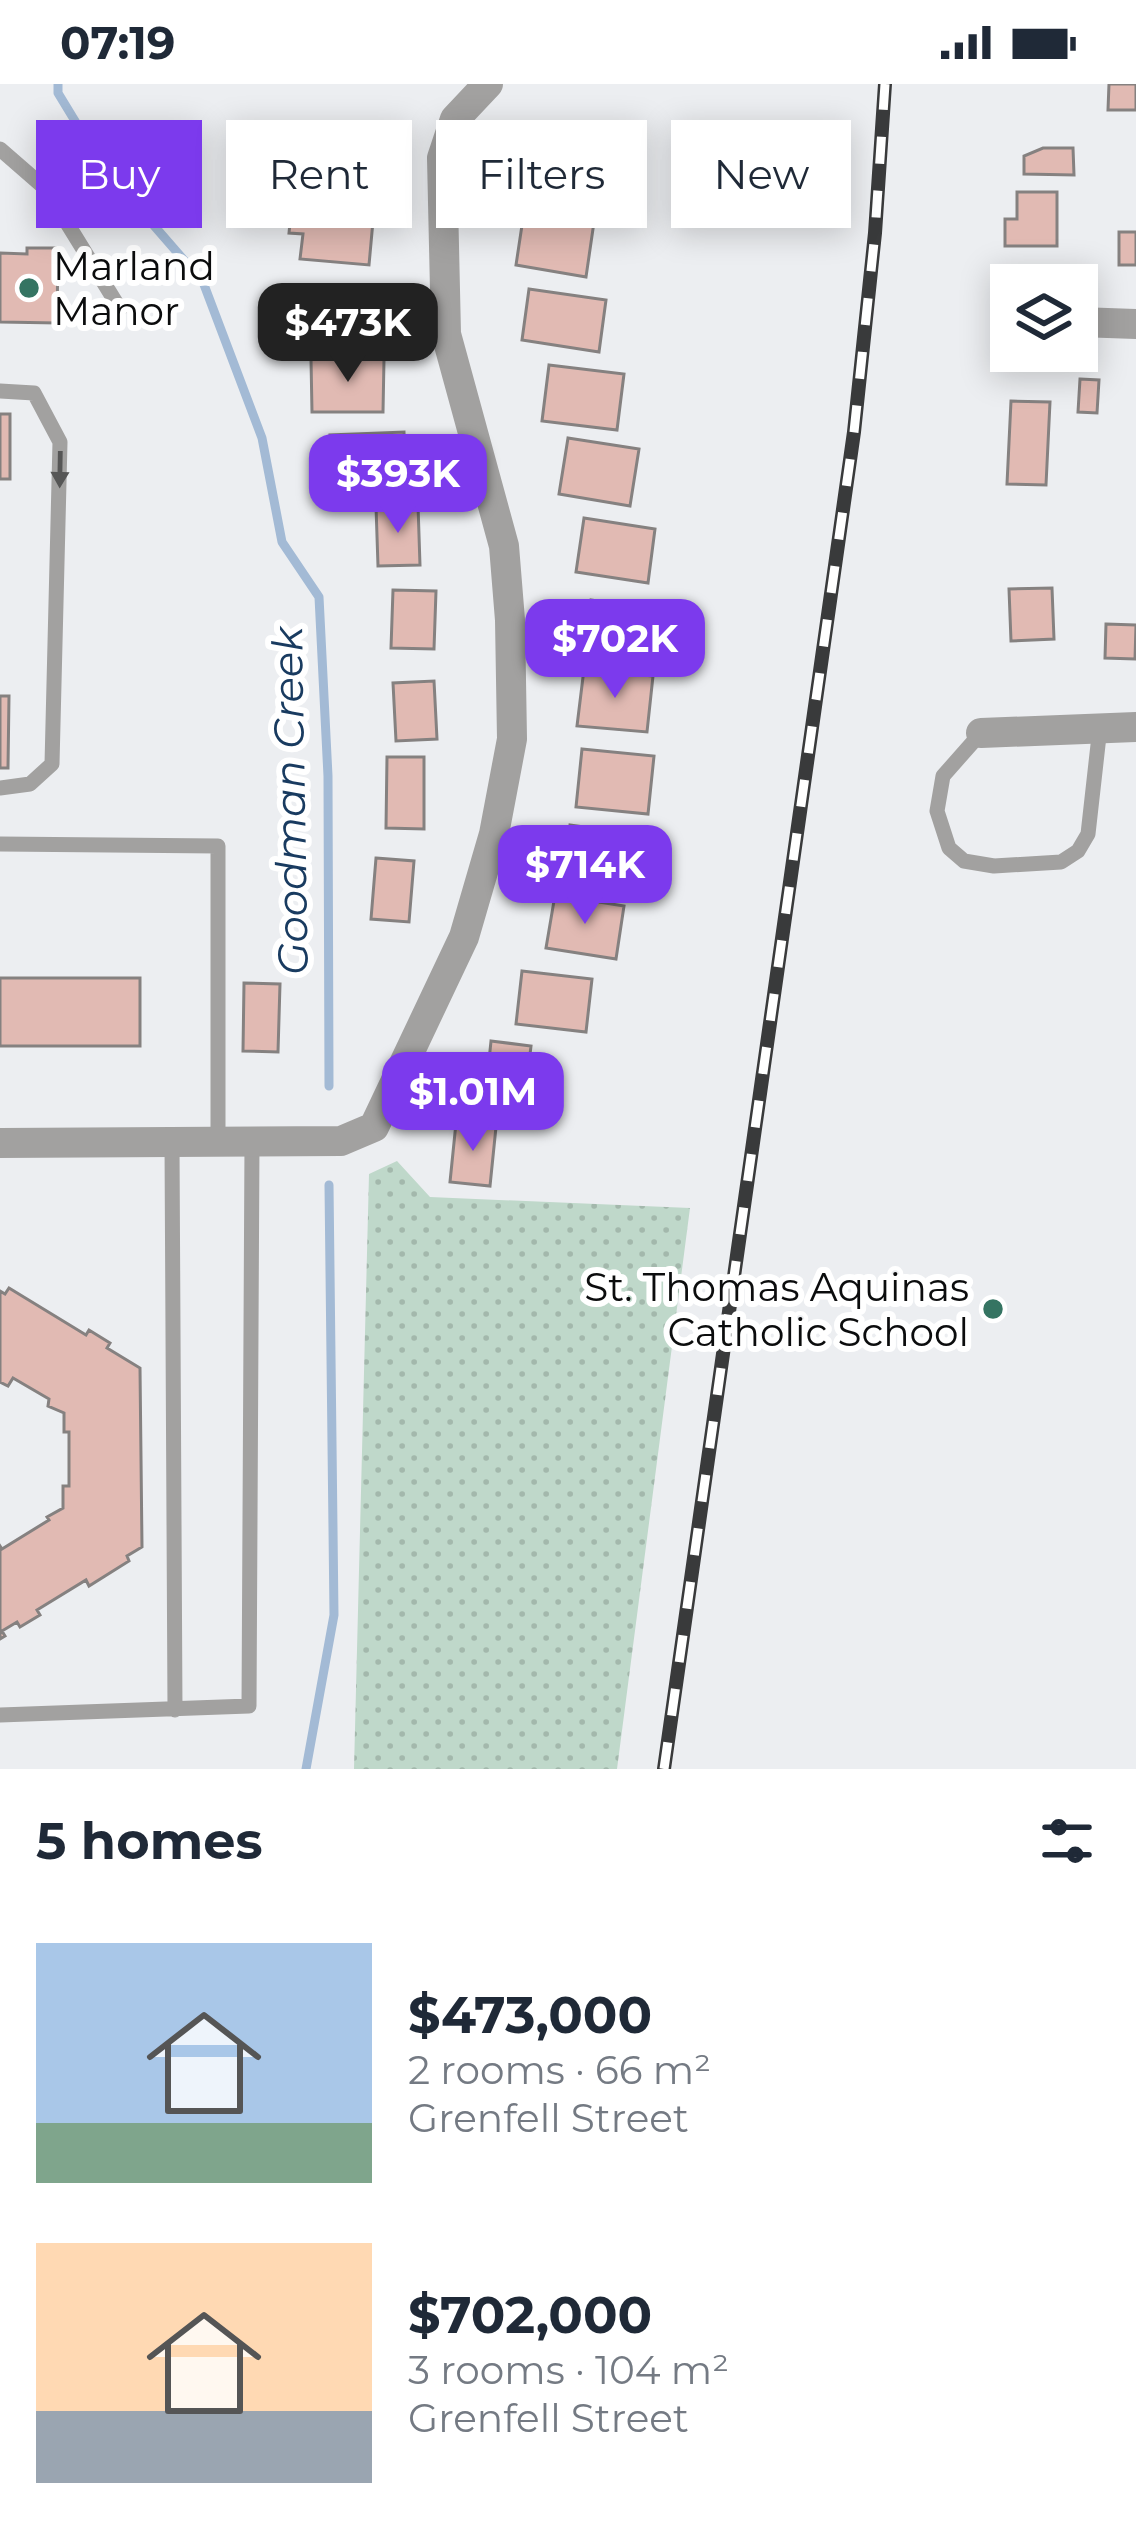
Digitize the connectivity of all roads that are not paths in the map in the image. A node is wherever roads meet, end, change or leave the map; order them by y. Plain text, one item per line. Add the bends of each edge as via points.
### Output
1 (488, 84) edge
2 (0, 149) edge
3 (120, 309) dead end
4 (1098, 323) edge
5 (1136, 324) edge
6 (0, 391) edge
7 (1100, 727) junction
8 (1136, 727) edge
9 (981, 733) joint
10 (0, 788) edge
11 (0, 844) edge
12 (218, 1142) junction
13 (252, 1142) junction
14 (0, 1143) edge
15 (172, 1143) junction
16 (176, 1709) junction
17 (0, 1715) edge

1 - 13 street via 454,118 442,158 446,334 504,546 510,620 512,739 494,834 464,938 374,1127 341,1141
2 - 3 lane via 46,189
4 - 5 street
6 -> 10 lane via 34,393 60,442 52,764 30,784
7 - 8 street
7 - 9 street
7 - 9 lane via 1088,834 1078,851 1061,862 994,866 964,861 949,848 937,811 943,776
11 - 12 lane via 218,846
12 - 13 street
12 - 15 street
13 - 16 lane via 249,1706
14 - 15 street
15 - 16 lane
16 - 17 lane

